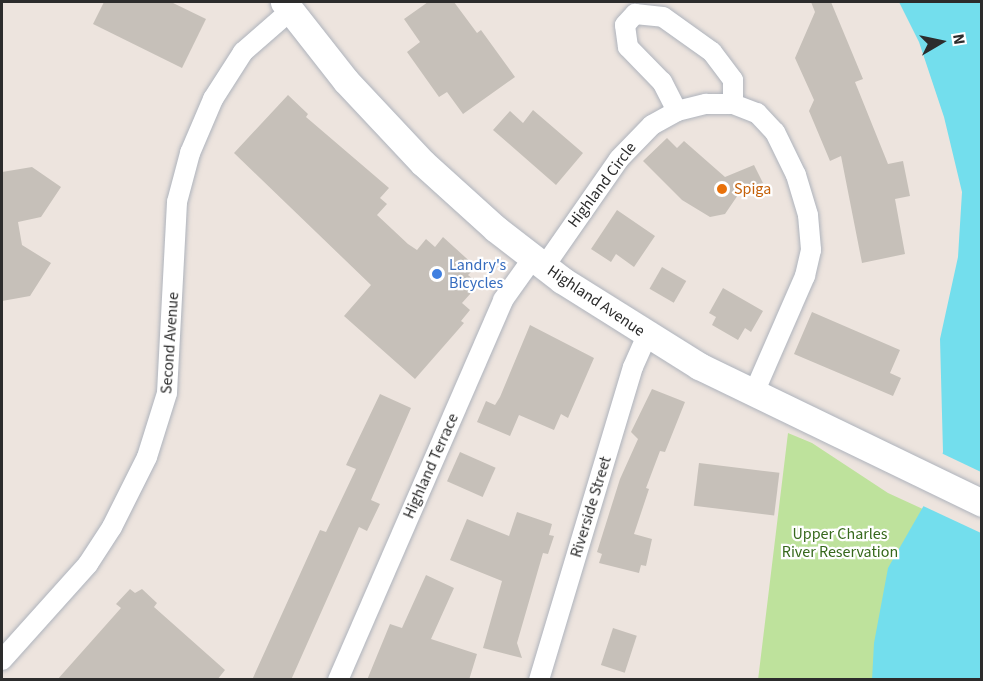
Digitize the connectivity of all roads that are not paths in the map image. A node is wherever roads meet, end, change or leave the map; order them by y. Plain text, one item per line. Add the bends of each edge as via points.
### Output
1 (287, 6) edge
2 (733, 104) junction
3 (677, 111) junction
4 (539, 263) junction
5 (647, 336) junction
6 (754, 393) junction
7 (981, 503) edge
8 (2, 660) edge
9 (338, 680) edge
10 (538, 680) edge

1 - 4 main road, Highland Avenue via 322,54 396,136 473,210
1 - 8 street, Second Avenue via 252,40 234,65 201,124 187,162 176,221 170,369 147,457 88,564
2 - 3 street, Highland Circle via 706,104
2 - 3 street via 733,80 712,52 663,17 635,14 625,25 628,47 662,82
2 - 6 street, Highland Circle via 757,113 775,132 801,190 812,238 805,276
3 - 4 street, Highland Circle via 652,125 630,146
4 - 5 main road, Highland Avenue
4 - 9 street, Highland Terrace via 503,300
5 - 6 main road, Highland Avenue
5 - 10 street, Riverside Street via 633,367
6 - 7 main road, Highland Avenue

